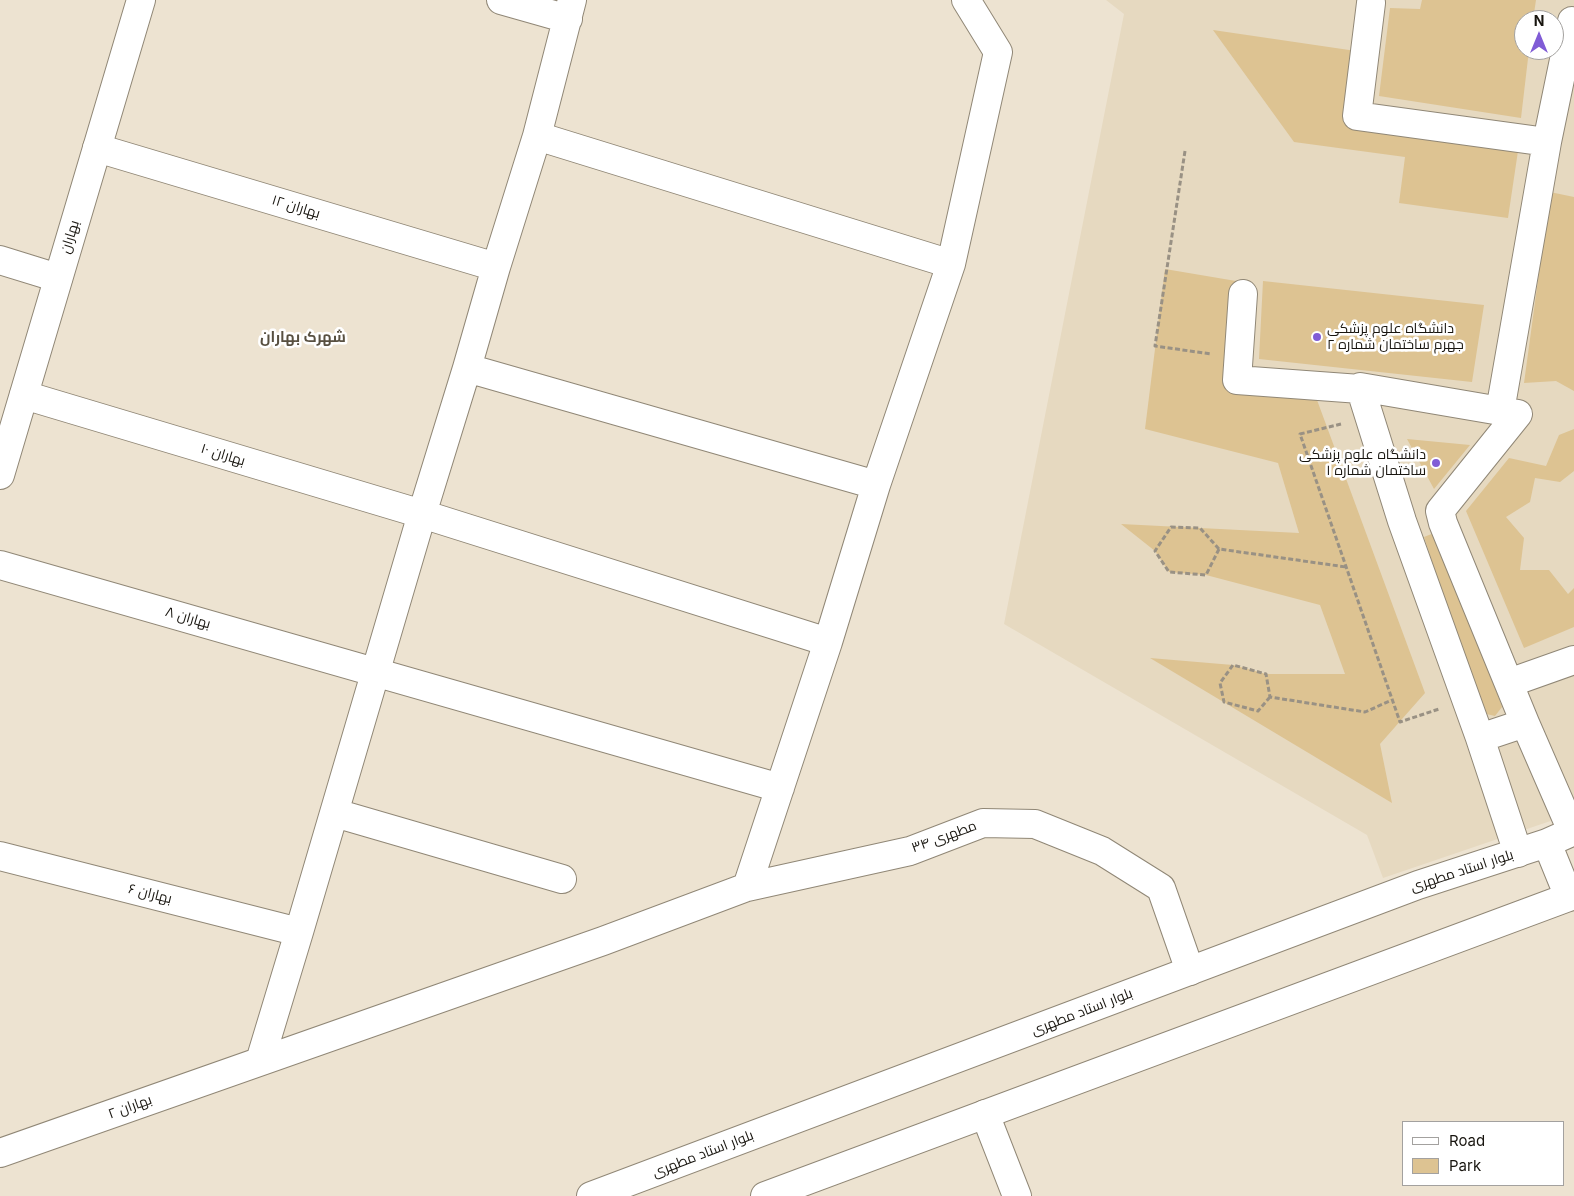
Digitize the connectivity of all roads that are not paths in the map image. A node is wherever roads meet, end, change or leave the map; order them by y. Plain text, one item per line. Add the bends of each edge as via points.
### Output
1 (141, 0) edge
2 (501, 0) edge
3 (966, 0) edge
4 (1371, 3) dead end
5 (570, 10) edge
6 (1572, 21) dead end
7 (537, 136) junction
8 (1547, 142) junction
9 (97, 148) junction
10 (0, 260) edge
11 (951, 264) junction
12 (496, 266) junction
13 (58, 278) junction
14 (1243, 294) dead end
15 (467, 368) junction
16 (1360, 389) junction
17 (24, 395) junction
18 (1500, 411) junction
19 (0, 475) edge
20 (876, 485) junction
21 (1440, 510) junction
22 (422, 514) junction
23 (1402, 521) junction
24 (0, 564) edge
25 (828, 642) junction
26 (1574, 660) edge
27 (376, 671) junction
28 (1509, 683) junction
29 (1525, 723) junction
30 (1480, 738) junction
31 (780, 788) junction
32 (334, 813) junction
33 (1573, 831) edge
34 (1547, 843) junction
35 (1518, 852) junction
36 (0, 856) edge
37 (562, 879) dead end
38 (747, 887) junction
39 (1572, 896) edge
40 (299, 932) junction
41 (1190, 971) junction
42 (260, 1061) junction
43 (984, 1114) junction
44 (0, 1153) edge
45 (591, 1196) edge
46 (765, 1196) edge
47 (1017, 1196) edge

1 - 9 street, بهاران
2 - 5 street
3 - 11 street via 998,52
4 - 8 street via 1357,116
5 - 7 street
6 - 8 street
7 - 11 street
7 - 12 street
8 - 18 street
9 - 12 street, بهاران ۱۲
9 - 13 street, بهاران
10 - 13 street
11 - 20 street
12 - 15 street
13 - 17 street, بهاران
14 - 16 street via 1237,380
15 - 20 street
15 - 22 street
16 - 18 street
16 - 23 street
17 - 19 street, بهاران
17 - 22 street, بهاران ۱۰
18 - 21 street via 1518,414
20 - 25 street
21 - 23 street
21 - 28 street
22 - 25 street, بهاران ۱۰
22 - 27 street
23 - 30 street
24 - 27 street, بهاران ۸
25 - 31 street
26 - 28 street
27 - 31 street, بهاران ۸
27 - 32 street
28 - 29 street
29 - 30 street
29 - 33 street
30 - 35 street
31 - 38 street
32 - 37 street
32 - 40 street
33 - 34 street, بلوار استاد مطهری
34 - 35 street, بلوار استاد مطهری
34 - 39 street
35 - 41 street, بلوار استاد مطهری via 1418,885
36 - 40 street, بهاران ۶
38 - 41 street, مطهری ۳۴ via 910,851 983,823 1035,824 1102,851 1161,888
38 - 42 street, مطهری ۳۴
39 - 43 street
40 - 42 street
41 - 45 street, بلوار استاد مطهری
42 - 44 street, بهاران ۲
43 - 46 street
43 - 47 street

